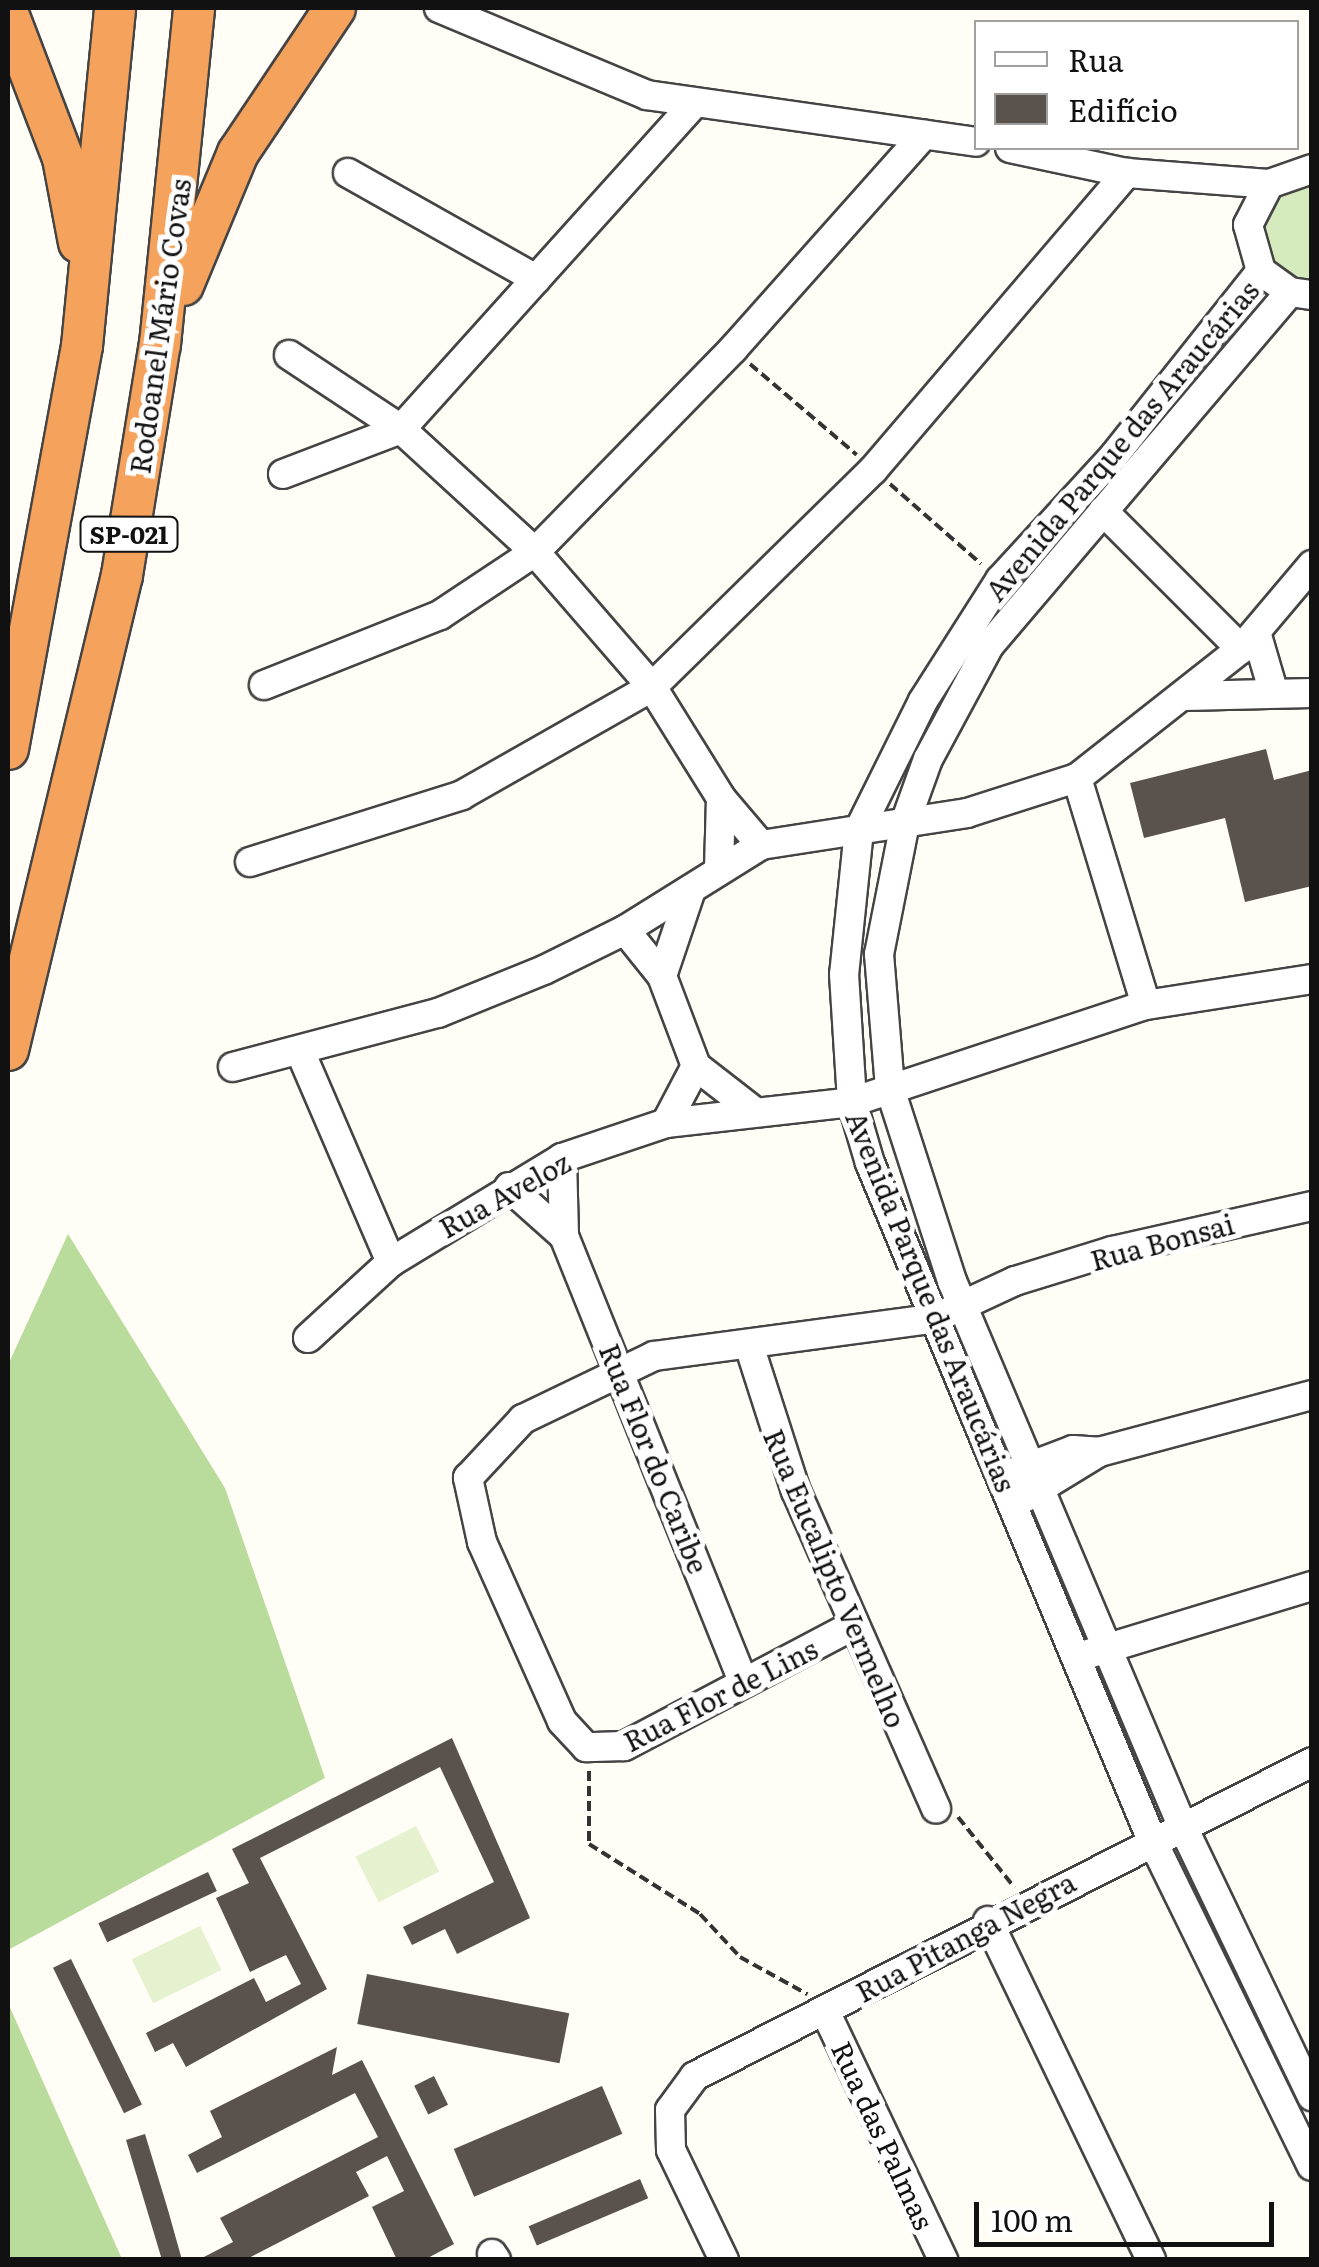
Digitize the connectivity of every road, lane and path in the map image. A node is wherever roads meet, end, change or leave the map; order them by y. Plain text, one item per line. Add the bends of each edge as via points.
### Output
1 (115, 8) edge
2 (194, 8) edge
3 (335, 8) edge
4 (439, 8) edge
5 (8, 14) edge
6 (692, 106) junction
7 (924, 134) junction
8 (974, 142) edge
9 (1020, 150) edge
10 (1312, 169) edge
11 (1127, 172) junction
12 (348, 173) dead end
13 (1203, 183) junction
14 (1269, 184) junction
15 (1248, 225) junction
16 (1261, 271) junction
17 (536, 279) junction
18 (1301, 293) edge
19 (160, 344) junction
20 (82, 346) junction
21 (289, 355) dead end
22 (401, 429) junction
23 (283, 474) dead end
24 (1103, 511) junction
25 (536, 552) junction
26 (1312, 566) edge
27 (1249, 640) junction
28 (264, 684) dead end
29 (652, 687) junction
30 (1272, 690) junction
31 (1312, 693) edge
32 (1186, 696) junction
33 (8, 749) edge
34 (1077, 778) junction
35 (720, 798) junction
36 (905, 823) junction
37 (859, 830) junction
38 (761, 845) junction
39 (250, 862) dead end
40 (719, 869) junction
41 (691, 890) junction
42 (625, 930) junction
43 (662, 976) junction
44 (1312, 979) edge
45 (1146, 1005) junction
46 (8, 1050) edge
47 (300, 1051) junction
48 (233, 1066) dead end
49 (696, 1066) junction
50 (890, 1089) junction
51 (852, 1102) junction
52 (755, 1112) junction
53 (666, 1123) junction
54 (562, 1158) junction
55 (509, 1188) junction
56 (1312, 1206) edge
57 (564, 1236) junction
58 (390, 1262) junction
59 (921, 1290) junction
60 (958, 1294) junction
61 (933, 1318) junction
62 (855, 1327) junction
63 (308, 1338) dead end
64 (749, 1344) junction
65 (620, 1368) junction
66 (1312, 1395) edge
67 (1034, 1479) junction
68 (1006, 1490) junction
69 (1312, 1586) edge
70 (852, 1626) junction
71 (1106, 1648) junction
72 (1076, 1659) junction
73 (743, 1681) junction
74 (586, 1747) junction
75 (1312, 1762) edge
76 (936, 1808) joint
77 (1181, 1823) junction
78 (1151, 1838) junction
79 (1028, 1900) junction
80 (988, 1921) junction
81 (1228, 1922) junction
82 (1201, 1936) junction
83 (825, 2011) junction
84 (1312, 2096) edge
85 (1312, 2166) edge
86 (724, 2260) edge
87 (943, 2260) edge
88 (1152, 2260) edge

1 - 20 highway, SP-021
2 - 19 highway, Rodoanel Mário Covas / SP-021
3 - 19 highway via 238,153
4 - 6 street via 578,72
5 - 20 highway via 75,207
6 - 7 street
6 - 17 street
7 - 8 street
7 - 25 street via 733,349
9 - 11 street
10 - 14 street
11 - 13 street
11 - 29 street via 873,470
12 - 17 street
13 - 14 street
13 - 15 street
14 - 15 street
15 - 16 street, Avenida Parque das Araucárias
16 - 18 street, Avenida Parque das Araucárias
16 - 37 street, Avenida Parque das Araucárias via 1114,456 1000,580 923,701
17 - 22 street
18 - 24 street, Avenida Parque das Araucárias
19 - 46 highway, Rodoanel Mário Covas / SP-021 via 92,725
20 - 33 highway, SP-021
21 - 22 street
22 - 23 street
22 - 25 street
24 - 27 street
24 - 36 street, Avenida Parque das Araucárias via 990,644 936,742
25 - 28 street via 426,622
25 - 29 street
26 - 27 street
27 - 30 street
27 - 32 street
29 - 35 street
29 - 39 street via 462,796
30 - 31 street
30 - 32 street
32 - 34 street
34 - 36 street via 999,805
34 - 45 street
35 - 38 street
35 - 40 street
36 - 37 street
36 - 50 street, Avenida Parque das Araucárias via 878,954
37 - 38 street
37 - 51 street, Avenida Parque das Araucárias via 844,974
38 - 40 street
40 - 41 street
41 - 42 street
41 - 43 street
42 - 43 street
42 - 47 street via 438,1014
43 - 49 street
44 - 45 street, Rua Aveloz
45 - 50 street, Rua Aveloz
47 - 48 street
47 - 58 street
49 - 52 street
49 - 53 street
50 - 51 street, Rua Aveloz
50 - 60 street, Avenida Parque das Araucárias
51 - 52 street, Rua Aveloz
51 - 59 street, Avenida Parque das Araucárias
52 - 53 street, Rua Aveloz
53 - 54 street, Rua Aveloz
54 - 55 street, Rua Aveloz
54 - 57 street
55 - 57 street
55 - 58 street, Rua Aveloz
56 - 60 street, Rua Bonsai
57 - 65 street, Rua Flor do Caribe
58 - 63 street, Rua Aveloz
59 - 60 street
59 - 61 street, Avenida Parque das Araucárias
59 - 62 street
60 - 61 street
60 - 67 street, Avenida Parque das Araucárias
61 - 62 street
61 - 68 street, Avenida Parque das Araucárias
62 - 64 street
64 - 65 street
64 - 70 street, Rua Eucalipto Vermelho via 762,1402
65 - 73 street, Rua Flor do Caribe
65 - 74 street via 524,1419 468,1478 482,1542 562,1721
66 - 67 street via 1099,1452 1073,1450
67 - 68 street
67 - 71 street, Avenida Parque das Araucárias
68 - 72 street, Avenida Parque das Araucárias
69 - 71 street
70 - 73 street, Rua Flor de Lins
70 - 76 street, Rua Eucalipto Vermelho
71 - 72 street
71 - 77 street, Avenida Parque das Araucárias
72 - 78 street, Avenida Parque das Araucárias
73 - 74 street, Rua Flor de Lins via 624,1746
74 - 83 path via 590,1844 652,1879 740,1956
75 - 77 street, Rua Pitanga Negra
76 - 79 path via 963,1820
77 - 78 street, Rua Pitanga Negra
77 - 81 street, Avenida Parque das Araucárias
78 - 79 street, Rua Pitanga Negra
78 - 82 street, Avenida Parque das Araucárias
79 - 80 street, Rua Pitanga Negra
80 - 83 street, Rua Pitanga Negra
80 - 88 street
81 - 82 street
81 - 84 street, Avenida Parque das Araucárias
82 - 85 street, Avenida Parque das Araucárias
83 - 86 street, Rua Pitanga Negra via 695,2076 670,2110 671,2150
83 - 87 street, Rua das Palmas

